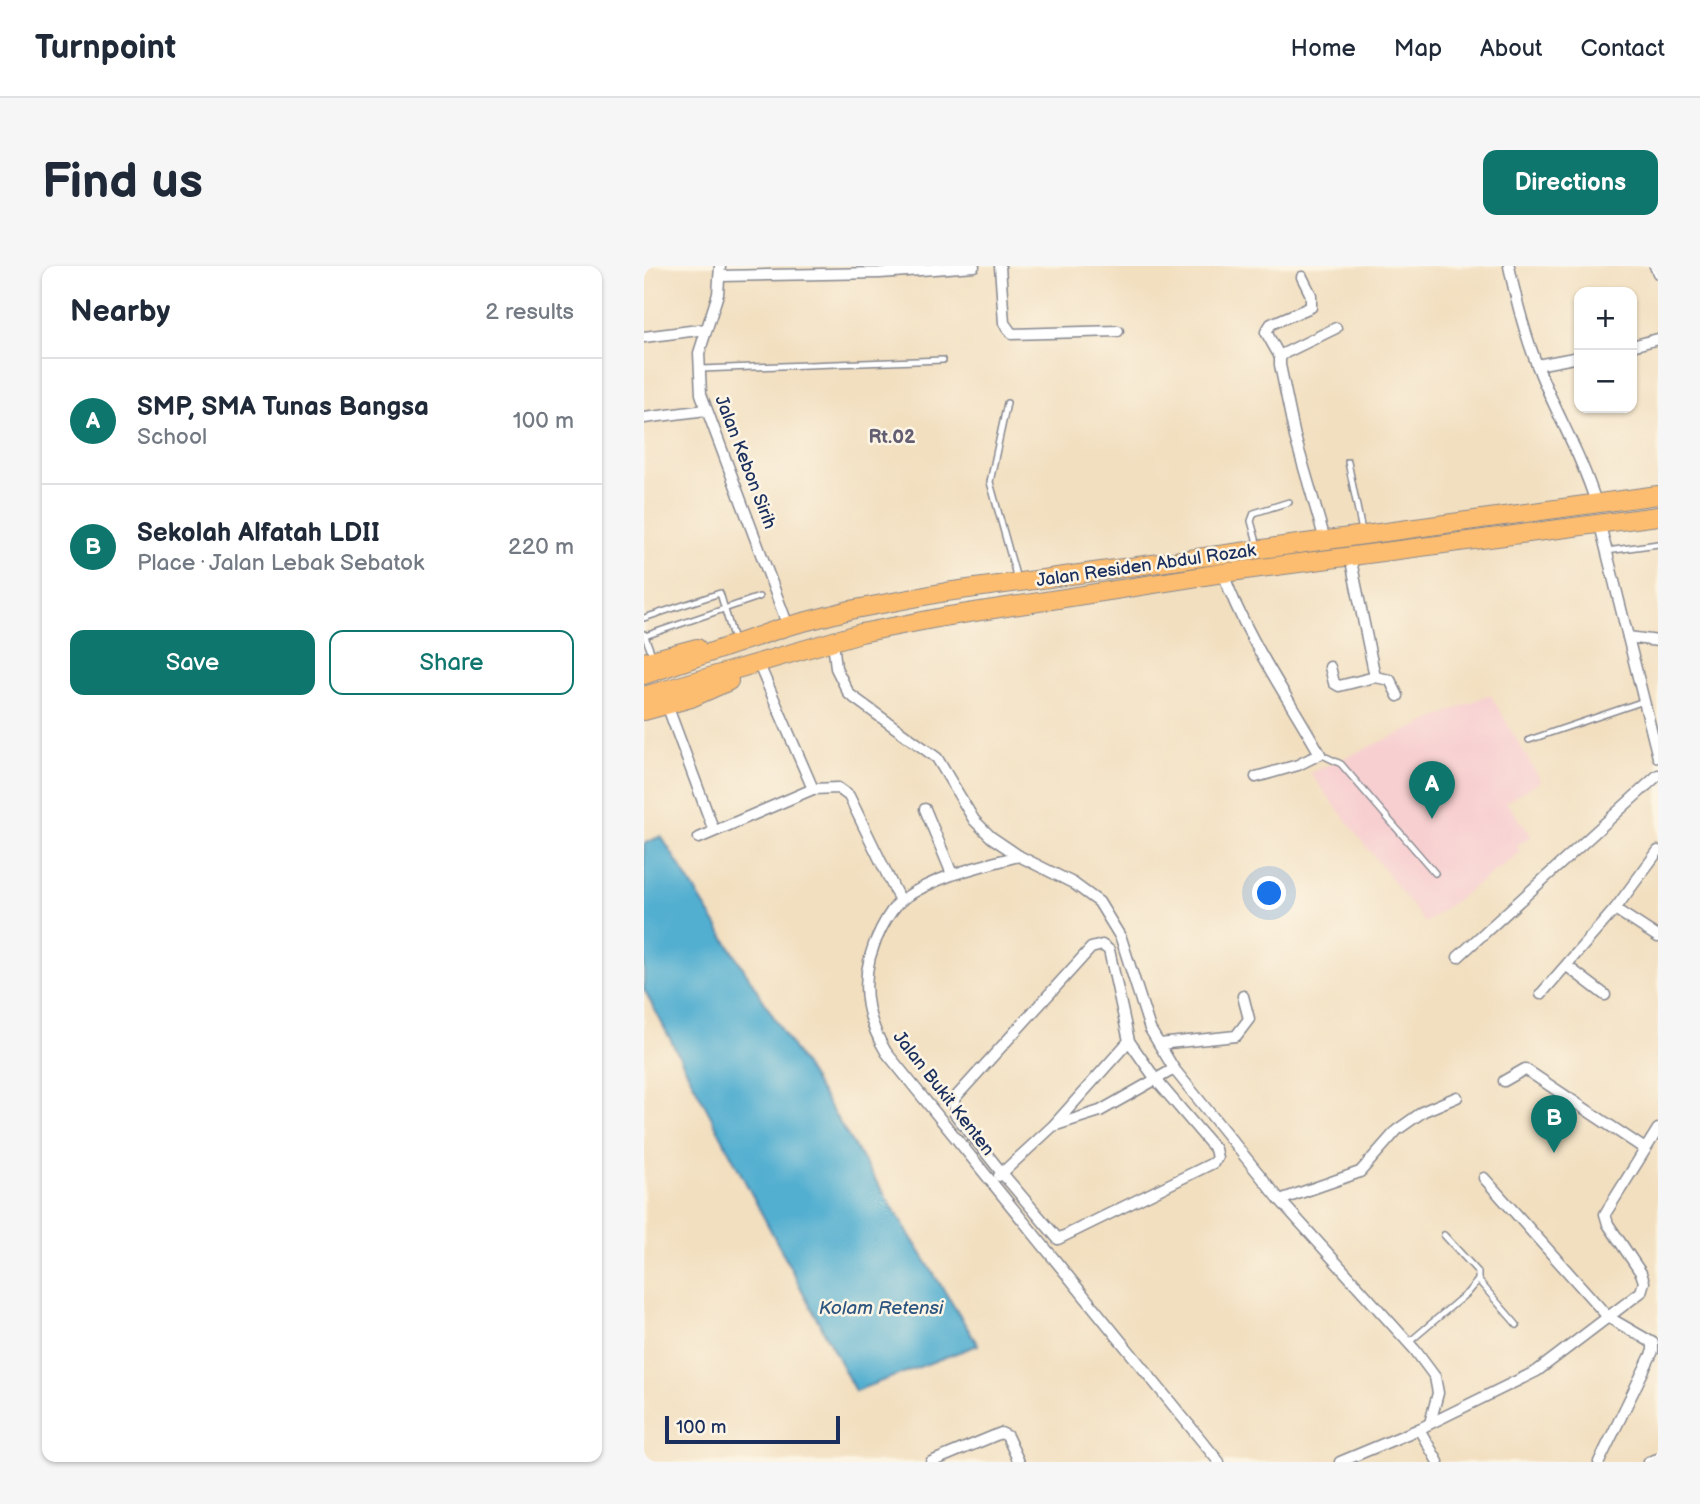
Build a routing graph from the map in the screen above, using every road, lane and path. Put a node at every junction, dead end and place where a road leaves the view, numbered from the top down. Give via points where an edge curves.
1 (974, 266) edge
2 (1000, 266) edge
3 (1509, 266) edge
4 (1656, 266) edge
5 (939, 267) edge
6 (853, 270) edge
7 (720, 271) edge
8 (1658, 273) edge
9 (1302, 277) dead end
10 (1336, 328) dead end
11 (706, 329) junction
12 (1118, 331) dead end
13 (644, 337) edge
14 (1658, 339) edge
15 (1637, 345) edge
16 (1280, 357) junction
17 (1574, 358) edge
18 (943, 360) dead end
19 (1537, 365) junction
20 (698, 369) junction
21 (1007, 403) dead end
22 (706, 410) junction
23 (644, 418) edge
24 (1348, 463) dead end
25 (1658, 495) edge
26 (1289, 502) dead end
27 (1596, 503) junction
28 (1658, 516) edge
29 (1600, 525) junction
30 (1363, 536) junction
31 (1325, 540) junction
32 (1658, 544) edge
33 (1259, 549) junction
34 (1607, 551) junction
35 (1350, 556) junction
36 (1223, 573) junction
37 (1018, 583) junction
38 (760, 597) dead end
39 (726, 609) junction
40 (644, 618) edge
41 (780, 629) junction
42 (644, 635) edge
43 (1628, 637) junction
44 (734, 639) junction
45 (833, 641) junction
46 (1658, 641) edge
47 (786, 655) junction
48 (649, 660) edge
49 (760, 667) junction
50 (1329, 667) dead end
51 (644, 675) edge
52 (1375, 677) junction
53 (644, 696) edge
54 (1398, 696) dead end
55 (1644, 701) junction
56 (667, 705) junction
57 (644, 711) edge
58 (1529, 740) dead end
59 (1320, 754) junction
60 (1658, 757) edge
61 (1658, 775) edge
62 (1256, 776) dead end
63 (813, 789) junction
64 (925, 809) dead end
65 (714, 831) junction
66 (699, 838) dead end
67 (1658, 851) edge
68 (1019, 856) junction
69 (1435, 873) dead end
70 (951, 874) junction
71 (900, 901) junction
72 (1615, 909) junction
73 (1658, 937) edge
74 (1458, 957) dead end
75 (1567, 966) junction
76 (1541, 994) dead end
77 (1605, 995) dead end
78 (1243, 996) dead end
79 (1129, 1041) junction
80 (1159, 1044) junction
81 (1174, 1069) junction
82 (1157, 1081) junction
83 (1504, 1081) dead end
84 (1457, 1097) dead end
85 (1053, 1126) junction
86 (1658, 1129) edge
87 (1645, 1149) junction
88 (1002, 1173) junction
89 (1484, 1178) dead end
90 (991, 1181) junction
91 (1280, 1200) junction
92 (1444, 1235) dead end
93 (1478, 1280) junction
94 (1608, 1317) junction
95 (1517, 1325) dead end
96 (1407, 1344) junction
97 (1430, 1423) junction
98 (1419, 1429) junction
99 (1658, 1459) edge
100 (931, 1462) edge
101 (1019, 1462) edge
102 (1219, 1462) edge
103 (1340, 1462) edge
104 (1438, 1462) edge
105 (1599, 1462) edge
106 (1649, 1462) edge

1 - 5 street
2 - 12 street via 1004,323 1012,334
3 - 19 street
4 - 8 street
5 - 6 street
6 - 7 street
7 - 11 street, Jalan Kebon Sirih
9 - 16 street via 1311,306 1271,324 1266,332
10 - 16 street
11 - 13 street
11 - 20 street, Jalan Kebon Sirih
14 - 15 street
16 - 31 street via 1295,437
17 - 19 street
18 - 20 lane
19 - 27 street via 1586,468
20 - 22 street, Jalan Kebon Sirih
21 - 37 lane via 990,482
22 - 23 street
22 - 41 street, Jalan Kebon Sirih
24 - 30 lane
25 - 27 highway, Jalan Residen Abdul Rozak
26 - 33 lane via 1254,513 1251,521
27 - 30 highway, Jalan Residen Abdul Rozak
28 - 29 highway, Jalan Residen Abdul Rozak
29 - 34 street
29 - 35 highway, Jalan Residen Abdul Rozak
30 - 31 highway, Jalan Residen Abdul Rozak
31 - 33 highway, Jalan Residen Abdul Rozak
32 - 34 lane
33 - 37 highway, Jalan Residen Abdul Rozak
34 - 43 street
35 - 36 highway, Jalan Residen Abdul Rozak
35 - 52 street
36 - 45 highway, Jalan Residen Abdul Rozak via 943,617
36 - 59 street via 1240,617
37 - 41 highway, Jalan Residen Abdul Rozak via 850,610
38 - 39 lane
39 - 40 lane via 720,593
39 - 42 lane
39 - 44 lane
41 - 44 highway
41 - 51 highway, Jalan Residen Abdul Rozak
42 - 48 lane
43 - 46 street
43 - 55 street
44 - 48 highway
45 - 47 highway, Jalan Residen Abdul Rozak
45 - 68 street via 836,668 849,694 937,758 974,820
47 - 49 highway
47 - 53 highway, Jalan Residen Abdul Rozak
49 - 56 highway
49 - 63 street
50 - 52 street via 1339,686
52 - 54 street via 1390,680
55 - 58 lane
55 - 60 street
56 - 57 highway
56 - 65 street
59 - 62 street
59 - 69 lane via 1341,764
61 - 74 street
63 - 65 street
63 - 71 street via 838,788 849,796
64 - 70 street
65 - 66 street
67 - 72 street
68 - 70 street, Jalan Bukit Kenten
68 - 80 street via 1073,883 1099,902 1121,938 1138,997
70 - 71 street, Jalan Bukit Kenten
71 - 90 street, Jalan Bukit Kenten via 868,960 865,994 874,1033
72 - 73 street
72 - 75 street
75 - 76 street
75 - 77 street
78 - 80 street via 1249,1019 1236,1036
79 - 82 street
79 - 85 street
79 - 88 street via 1109,950 1096,946 954,1099 955,1114
80 - 81 street
81 - 82 street
81 - 91 street
82 - 85 street via 1100,1111
82 - 88 street via 1214,1149 1217,1158 1213,1163 1058,1240
83 - 87 street via 1525,1069
84 - 91 street via 1424,1111 1397,1130 1360,1172
85 - 88 street
86 - 87 street
87 - 94 street via 1605,1214 1644,1286
88 - 90 street
89 - 94 street
90 - 102 street, Jalan Bukit Kenten
91 - 96 street
92 - 93 lane via 1478,1272
93 - 95 lane
93 - 96 lane
94 - 97 street via 1537,1371
94 - 105 street via 1650,1339 1654,1348
96 - 97 street via 1436,1377 1438,1393
97 - 98 street
98 - 103 street
98 - 104 street
99 - 106 street
100 - 101 street via 1001,1433 1007,1436

